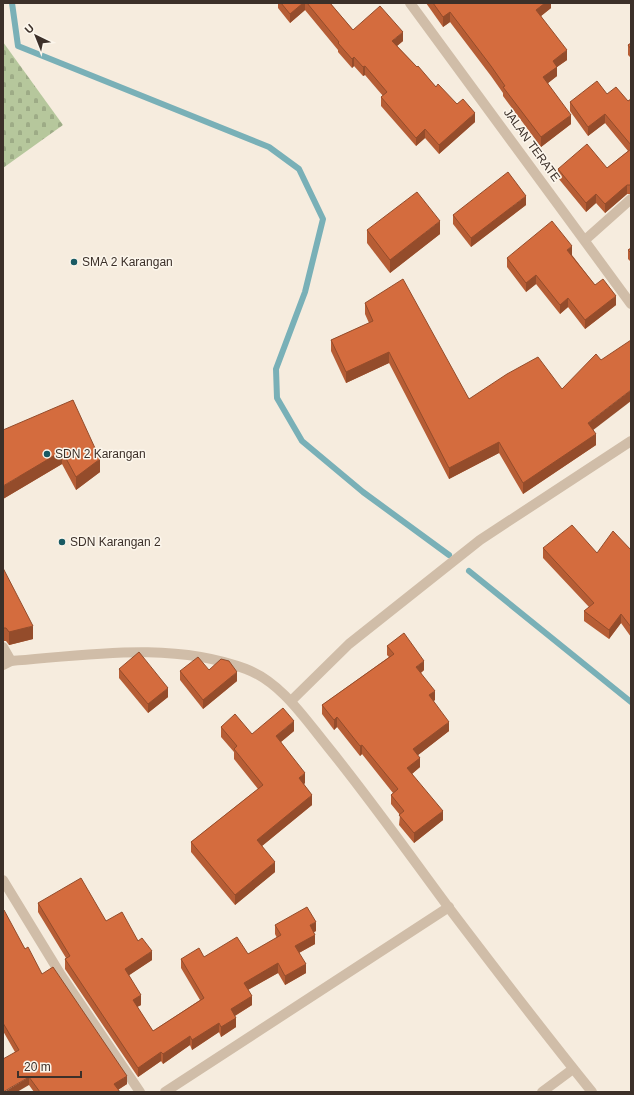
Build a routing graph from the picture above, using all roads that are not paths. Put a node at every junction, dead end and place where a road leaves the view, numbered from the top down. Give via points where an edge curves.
1 (410, 3) edge
2 (631, 200) edge
3 (585, 240) junction
4 (631, 304) edge
5 (631, 441) edge
6 (3, 647) edge
7 (7, 663) edge
8 (290, 701) junction
9 (3, 880) edge
10 (449, 908) junction
11 (573, 1069) junction
12 (140, 1092) edge
13 (165, 1092) edge
14 (542, 1092) edge
15 (592, 1092) edge

1 - 3 street, JALAN TERATE
2 - 3 street
3 - 4 street, JALAN TERATE
5 - 8 street via 480,540 349,644
6 - 7 street
7 - 8 street via 117,653 178,654 216,659 248,669
8 - 10 street via 374,804
9 - 12 street via 61,975
10 - 11 street
10 - 13 street
11 - 14 street
11 - 15 street

